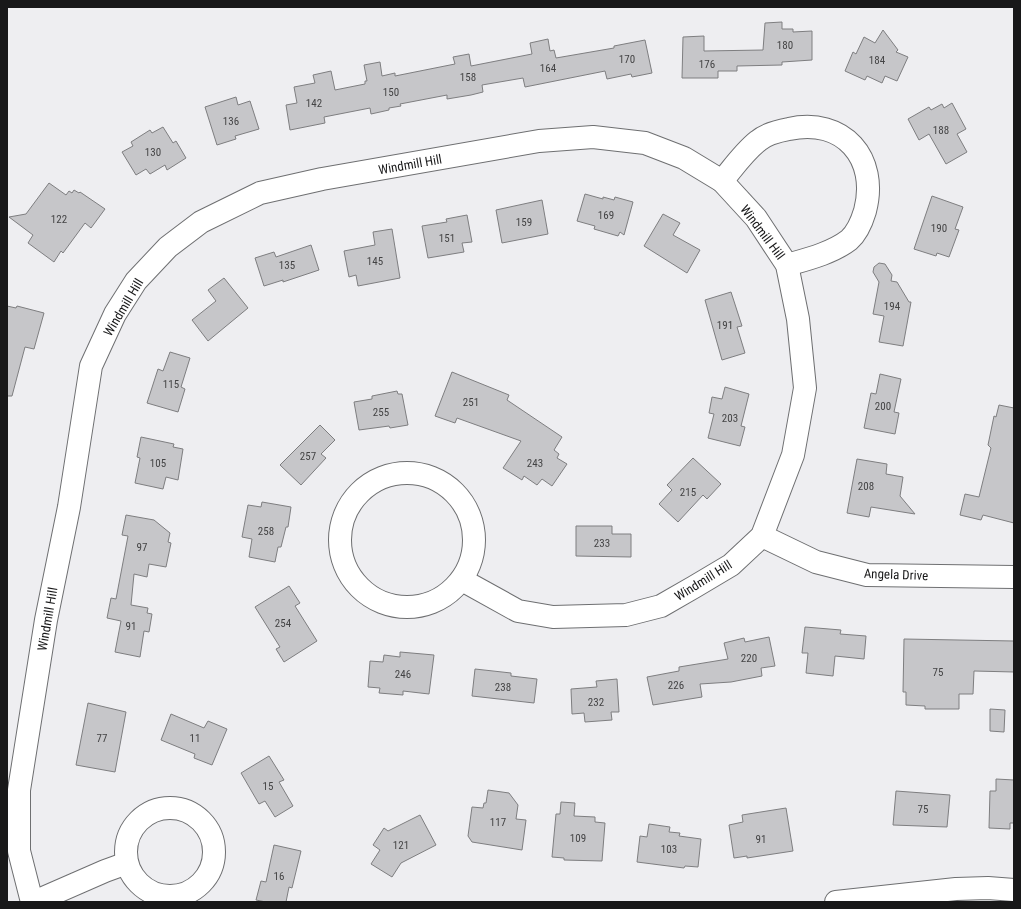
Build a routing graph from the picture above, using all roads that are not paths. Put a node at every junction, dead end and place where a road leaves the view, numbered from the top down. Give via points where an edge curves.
1 (722, 181) junction
2 (787, 265) junction
3 (762, 536) junction
4 (1014, 577) edge
5 (462, 580) junction
6 (127, 863) junction
7 (1014, 890) edge
8 (33, 902) edge
9 (836, 902) edge

1 - 2 street, Windmill Hill via 756,218
1 - 2 street, Windmill Hill via 758,140 775,131 800,126 826,128 845,138 858,151 868,176 868,199 861,224 850,239 832,250
1 - 8 street, Windmill Hill via 684,158 645,143 593,137 539,141 322,179 260,193 202,222 163,252 136,281 115,314 91,366 19,790 19,850
2 - 3 street, Windmill Hill via 798,319 805,388 793,455
3 - 4 street, Angela Drive via 816,562 867,575
3 - 5 street, Windmill Hill via 731,565 694,587 661,606 626,615 553,617 518,611
5 - 5 street via 440,600 410,608 380,603 356,586 341,559 340,528 351,500 374,480 403,472 433,477 458,495 472,521 474,552
6 - 6 street via 126,848 130,833 139,821 151,812 166,808 181,809 195,816 206,826 213,840 212,868 204,880 182,895 154,894 142,887
6 - 8 street
7 - 9 street via 956,889

